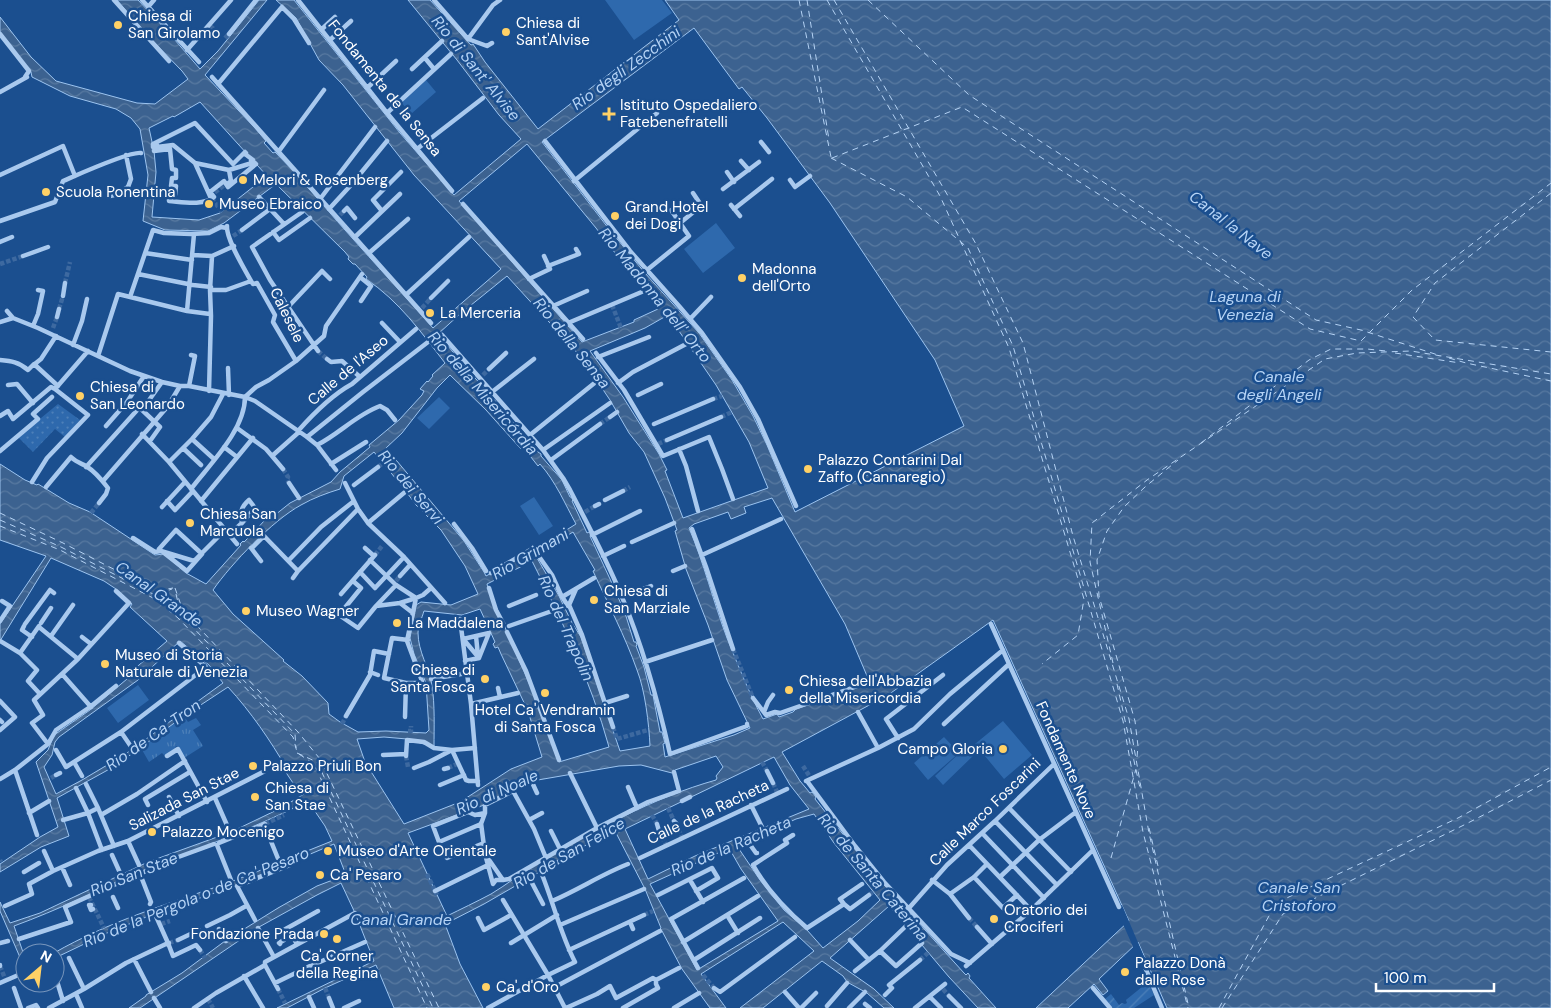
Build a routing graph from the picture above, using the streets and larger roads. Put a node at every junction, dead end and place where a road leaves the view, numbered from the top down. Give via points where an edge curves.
1 (114, 0) edge
2 (142, 0) edge
3 (154, 0) edge
4 (231, 0) edge
5 (256, 0) edge
6 (298, 0) edge
7 (434, 0) edge
8 (500, 0) edge
9 (148, 7) junction
10 (335, 17) dead end
11 (351, 21) dead end
12 (322, 29) junction
13 (0, 34) edge
14 (228, 34) tunnel mouth
15 (468, 38) junction
16 (330, 40) junction
17 (442, 41) dead end
18 (309, 43) dead end
19 (492, 43) dead end
20 (187, 50) junction
21 (451, 54) dead end
22 (425, 58) junction
23 (169, 61) dead end
24 (396, 61) dead end
25 (198, 62) dead end
26 (412, 69) dead end
27 (434, 69) junction
28 (212, 77) dead end
29 (218, 84) junction
30 (367, 88) junction
31 (324, 90) dead end
32 (0, 92) edge
33 (483, 98) dead end
34 (387, 113) junction
35 (656, 113) dead end
36 (375, 128) dead end
37 (388, 141) dead end
38 (545, 141) dead end
39 (762, 142) dead end
40 (157, 147) junction
41 (417, 149) junction
42 (279, 151) junction
43 (768, 152) dead end
44 (141, 153) dead end
45 (126, 155) junction
46 (741, 161) dead end
47 (759, 162) dead end
48 (195, 163) junction
49 (252, 163) dead end
50 (229, 170) junction
51 (749, 170) junction
52 (401, 172) dead end
53 (726, 172) dead end
54 (0, 175) edge
55 (75, 176) junction
56 (810, 176) dead end
57 (772, 179) dead end
58 (790, 180) dead end
59 (574, 181) junction
60 (734, 182) junction
61 (226, 184) junction
62 (723, 189) dead end
63 (452, 191) dead end
64 (692, 193) dead end
65 (400, 194) dead end
66 (110, 196) dead end
67 (210, 196) dead end
68 (259, 197) dead end
69 (320, 199) junction
70 (464, 204) dead end
71 (270, 209) junction
72 (329, 209) junction
73 (671, 210) dead end
74 (344, 211) dead end
75 (382, 211) junction
76 (302, 212) dead end
77 (740, 216) dead end
78 (310, 218) dead end
79 (355, 218) dead end
80 (408, 219) dead end
81 (678, 221) junction
82 (0, 222) edge
83 (284, 224) junction
84 (664, 228) dead end
85 (242, 230) tunnel mouth
86 (273, 232) junction
87 (194, 234) junction
88 (12, 237) dead end
89 (469, 237) dead end
90 (355, 238) junction
91 (0, 242) edge
92 (234, 246) junction
93 (48, 247) dead end
94 (576, 249) dead end
95 (145, 253) junction
96 (370, 253) junction
97 (23, 256) tunnel mouth
98 (212, 256) junction
99 (544, 256) dead end
100 (192, 258) junction
101 (548, 266) junction
102 (647, 270) junction
103 (138, 274) junction
104 (330, 278) dead end
105 (530, 279) junction
106 (270, 280) junction
107 (448, 280) dead end
108 (65, 283) tunnel mouth
109 (254, 283) junction
110 (189, 284) junction
111 (210, 289) junction
112 (38, 290) dead end
113 (587, 291) dead end
114 (644, 291) dead end
115 (407, 294) junction
116 (63, 296) tunnel mouth
117 (130, 297) junction
118 (711, 297) dead end
119 (431, 298) tunnel mouth
120 (87, 299) dead end
121 (361, 301) dead end
122 (553, 306) junction
123 (288, 307) junction
124 (59, 309) tunnel mouth
125 (7, 311) dead end
126 (187, 311) junction
127 (210, 314) junction
128 (57, 316) tunnel mouth
129 (13, 318) junction
130 (690, 318) junction
131 (429, 321) dead end
132 (0, 322) edge
133 (382, 323) dead end
134 (568, 323) junction
135 (33, 326) junction
136 (53, 328) tunnel mouth
137 (416, 329) dead end
138 (53, 335) junction
139 (442, 335) dead end
140 (649, 337) dead end
141 (583, 339) dead end
142 (400, 342) junction
143 (428, 342) dead end
144 (688, 342) dead end
145 (74, 345) junction
146 (314, 346) junction
147 (88, 351) junction
148 (318, 351) tunnel mouth
149 (506, 354) dead end
150 (191, 355) dead end
151 (98, 356) junction
152 (327, 359) tunnel mouth
153 (534, 359) dead end
154 (0, 360) edge
155 (296, 361) junction
156 (36, 363) dead end
157 (228, 368) dead end
158 (489, 369) tunnel mouth
159 (144, 376) junction
160 (360, 377) junction
161 (597, 381) dead end
162 (162, 382) junction
163 (618, 382) junction
164 (661, 384) dead end
165 (8, 385) dead end
166 (180, 386) junction
167 (189, 386) junction
168 (57, 390) junction
169 (209, 391) junction
170 (492, 392) junction
171 (223, 394) junction
172 (229, 395) junction
173 (638, 395) dead end
174 (52, 397) dead end
175 (244, 397) junction
176 (713, 399) tunnel mouth
177 (127, 402) junction
178 (610, 402) dead end
179 (33, 403) junction
180 (141, 409) junction
181 (617, 412) dead end
182 (0, 416) edge
183 (610, 417) tunnel mouth
184 (721, 417) tunnel mouth
185 (395, 420) dead end
186 (154, 421) junction
187 (600, 424) tunnel mouth
188 (654, 424) dead end
189 (106, 426) dead end
190 (238, 428) junction
191 (297, 430) junction
192 (142, 434) junction
193 (530, 435) junction
194 (307, 437) junction
195 (253, 438) junction
196 (192, 439) junction
197 (667, 440) tunnel mouth
198 (150, 441) junction
199 (366, 442) dead end
200 (224, 446) junction
201 (317, 446) junction
202 (183, 448) junction
203 (679, 449) junction
204 (543, 450) junction
205 (0, 451) edge
206 (272, 456) junction
207 (237, 457) junction
208 (214, 459) junction
209 (550, 460) junction
210 (169, 462) junction
211 (331, 464) junction
212 (86, 466) junction
213 (204, 467) junction
214 (378, 467) tunnel mouth
215 (283, 469) tunnel mouth
216 (336, 470) dead end
217 (103, 481) junction
218 (32, 482) dead end
219 (185, 482) junction
220 (289, 482) tunnel mouth
221 (345, 483) dead end
222 (46, 487) dead end
223 (351, 488) junction
224 (192, 490) junction
225 (623, 491) tunnel mouth
226 (405, 492) dead end
227 (299, 498) dead end
228 (733, 499) dead end
229 (605, 500) dead end
230 (201, 501) junction
231 (354, 501) junction
232 (167, 502) junction
233 (99, 503) tunnel mouth
234 (796, 506) dead end
235 (162, 507) dead end
236 (358, 509) junction
237 (640, 511) dead end
238 (698, 511) dead end
239 (781, 519) dead end
240 (242, 523) junction
241 (368, 523) junction
242 (674, 523) dead end
243 (454, 524) dead end
244 (692, 529) dead end
245 (225, 530) junction
246 (229, 535) junction
247 (592, 535) junction
248 (133, 538) dead end
249 (387, 541) junction
250 (632, 542) dead end
251 (237, 544) dead end
252 (382, 546) tunnel mouth
253 (624, 546) dead end
254 (365, 548) dead end
255 (532, 548) dead end
256 (161, 551) junction
257 (202, 554) junction
258 (702, 555) junction
259 (603, 556) junction
260 (373, 557) junction
261 (404, 557) junction
262 (540, 558) dead end
263 (261, 560) dead end
264 (289, 560) junction
265 (194, 562) junction
266 (410, 565) junction
267 (685, 566) dead end
268 (186, 570) junction
269 (298, 571) junction
270 (673, 571) dead end
271 (360, 572) junction
272 (386, 576) junction
273 (400, 576) tunnel mouth
274 (293, 578) dead end
275 (594, 578) dead end
276 (353, 580) junction
277 (396, 583) junction
278 (651, 586) dead end
279 (431, 588) junction
280 (489, 588) dead end
281 (576, 589) junction
282 (116, 591) dead end
283 (54, 593) dead end
284 (341, 594) dead end
285 (536, 595) dead end
286 (561, 596) junction
287 (622, 597) junction
288 (416, 598) junction
289 (2, 600) dead end
290 (445, 602) dead end
291 (400, 604) junction
292 (73, 605) dead end
293 (376, 606) junction
294 (510, 606) dead end
295 (568, 606) junction
296 (51, 608) dead end
297 (552, 611) dead end
298 (412, 613) junction
299 (460, 619) dead end
300 (0, 621) edge
301 (503, 623) dead end
302 (991, 624) dead end
303 (40, 626) junction
304 (509, 626) dead end
305 (507, 632) dead end
306 (32, 636) junction
307 (51, 636) junction
308 (476, 636) junction
309 (82, 637) dead end
310 (464, 639) junction
311 (712, 640) dead end
312 (0, 641) edge
313 (408, 641) junction
314 (179, 643) dead end
315 (91, 644) junction
316 (733, 649) tunnel mouth
317 (1003, 650) junction
318 (20, 653) junction
319 (389, 654) junction
320 (78, 658) junction
321 (479, 659) junction
322 (465, 661) junction
323 (645, 662) junction
324 (1009, 664) junction
325 (370, 672) junction
326 (467, 673) junction
327 (62, 674) junction
328 (378, 675) dead end
329 (943, 675) dead end
330 (431, 679) dead end
331 (869, 682) dead end
332 (406, 684) junction
333 (116, 686) dead end
334 (455, 686) tunnel mouth
335 (498, 688) dead end
336 (433, 689) dead end
337 (518, 693) dead end
338 (40, 694) junction
339 (773, 695) dead end
340 (627, 696) dead end
341 (500, 697) junction
342 (753, 698) tunnel mouth
343 (0, 700) edge
344 (605, 703) junction
345 (471, 704) junction
346 (91, 707) junction
347 (764, 712) junction
348 (858, 712) dead end
349 (346, 716) tunnel mouth
350 (406, 717) dead end
351 (3, 723) edge
352 (747, 724) dead end
353 (944, 724) dead end
354 (613, 727) tunnel mouth
355 (0, 730) edge
356 (121, 732) junction
357 (898, 738) junction
358 (48, 744) junction
359 (132, 748) dead end
360 (475, 748) junction
361 (878, 748) junction
362 (56, 750) dead end
363 (452, 750) junction
364 (383, 754) dead end
365 (167, 756) dead end
366 (559, 760) dead end
367 (74, 762) junction
368 (185, 762) junction
369 (1054, 764) junction
370 (414, 768) dead end
371 (15, 770) junction
372 (767, 771) tunnel mouth
373 (190, 772) junction
374 (265, 772) dead end
375 (674, 772) dead end
376 (570, 773) dead end
377 (82, 776) dead end
378 (465, 777) junction
379 (0, 779) edge
380 (531, 780) dead end
381 (773, 783) tunnel mouth
382 (86, 784) dead end
383 (440, 785) dead end
384 (628, 787) dead end
385 (76, 788) dead end
386 (786, 788) dead end
387 (537, 793) dead end
388 (169, 797) dead end
389 (690, 797) dead end
390 (215, 798) junction
391 (49, 801) dead end
392 (682, 801) dead end
393 (207, 802) junction
394 (751, 805) junction
395 (148, 806) dead end
396 (98, 808) junction
397 (637, 808) junction
398 (1009, 808) junction
399 (73, 810) dead end
400 (468, 812) junction
401 (542, 812) dead end
402 (1076, 812) junction
403 (29, 813) junction
404 (88, 813) junction
405 (482, 814) junction
406 (101, 815) junction
407 (76, 816) junction
408 (179, 816) junction
409 (63, 820) dead end
410 (529, 820) junction
411 (996, 821) junction
412 (481, 824) junction
413 (657, 824) tunnel mouth
414 (597, 828) junction
415 (763, 829) dead end
416 (551, 831) dead end
417 (659, 831) tunnel mouth
418 (230, 832) dead end
419 (982, 833) junction
420 (793, 835) dead end
421 (37, 836) dead end
422 (1039, 840) junction
423 (128, 841) junction
424 (217, 844) junction
425 (481, 844) junction
426 (969, 845) junction
427 (751, 846) dead end
428 (111, 848) junction
429 (560, 849) junction
430 (102, 850) junction
431 (1093, 850) junction
432 (44, 851) dead end
433 (1026, 852) junction
434 (757, 853) dead end
435 (112, 855) dead end
436 (447, 858) dead end
437 (546, 858) junction
438 (565, 858) dead end
439 (640, 858) dead end
440 (279, 861) dead end
441 (39, 863) dead end
442 (490, 864) junction
443 (628, 864) dead end
444 (987, 864) junction
445 (139, 865) dead end
446 (1012, 865) junction
447 (290, 866) dead end
448 (62, 867) junction
449 (53, 871) junction
450 (24, 872) dead end
451 (144, 872) dead end
452 (1071, 872) junction
453 (121, 875) dead end
454 (136, 875) dead end
455 (974, 877) junction
456 (1000, 877) junction
457 (744, 878) dead end
458 (142, 879) dead end
459 (231, 880) dead end
460 (503, 880) junction
461 (690, 880) junction
462 (932, 880) junction
463 (532, 883) dead end
464 (862, 884) dead end
465 (70, 885) dead end
466 (1056, 886) junction
467 (644, 889) dead end
468 (435, 891) dead end
469 (696, 891) junction
470 (950, 894) junction
471 (658, 895) dead end
472 (869, 895) tunnel mouth
473 (758, 896) dead end
474 (113, 897) dead end
475 (1019, 897) junction
476 (1044, 898) junction
477 (502, 900) dead end
478 (703, 902) junction
479 (150, 904) dead end
480 (543, 904) dead end
481 (553, 904) junction
482 (844, 904) junction
483 (5, 906) dead end
484 (246, 906) junction
485 (1119, 907) dead end
486 (118, 908) dead end
487 (909, 908) junction
488 (1031, 910) junction
489 (318, 911) dead end
490 (355, 913) dead end
491 (155, 914) dead end
492 (511, 915) junction
493 (644, 915) tunnel mouth
494 (727, 915) junction
495 (557, 917) junction
496 (224, 918) junction
497 (478, 918) dead end
498 (760, 918) dead end
499 (969, 918) tunnel mouth
500 (255, 920) dead end
501 (630, 922) junction
502 (560, 925) junction
503 (207, 926) dead end
504 (906, 926) dead end
505 (977, 927) tunnel mouth
506 (258, 928) dead end
507 (288, 928) junction
508 (199, 930) dead end
509 (633, 930) dead end
510 (282, 931) dead end
511 (660, 931) dead end
512 (738, 933) junction
513 (524, 936) junction
514 (796, 937) dead end
515 (19, 939) dead end
516 (178, 940) tunnel mouth
517 (284, 940) dead end
518 (850, 940) dead end
519 (8, 941) dead end
520 (226, 941) dead end
521 (365, 942) dead end
522 (683, 942) junction
523 (0, 943) edge
524 (168, 943) junction
525 (511, 943) dead end
526 (922, 943) dead end
527 (280, 944) dead end
528 (297, 944) junction
529 (992, 944) junction
530 (200, 950) dead end
531 (569, 950) junction
532 (880, 951) junction
533 (274, 957) junction
534 (69, 958) dead end
535 (134, 959) junction
536 (694, 960) junction
537 (869, 960) junction
538 (920, 960) tunnel mouth
539 (1142, 960) dead end
540 (265, 965) junction
541 (896, 966) junction
542 (678, 968) dead end
543 (698, 968) dead end
544 (855, 971) dead end
545 (902, 973) junction
546 (548, 975) junction
547 (15, 976) edge
548 (244, 976) junction
549 (656, 980) junction
550 (0, 983) edge
551 (275, 983) junction
552 (847, 983) dead end
553 (554, 987) junction
554 (943, 987) dead end
555 (14, 988) dead end
556 (714, 988) dead end
557 (1093, 988) dead end
558 (84, 989) junction
559 (278, 989) tunnel mouth
560 (151, 992) dead end
561 (784, 992) dead end
562 (865, 992) dead end
563 (60, 993) edge
564 (699, 993) dead end
565 (816, 993) dead end
566 (76, 994) junction
567 (885, 995) dead end
568 (949, 996) tunnel mouth
569 (309, 997) dead end
570 (930, 997) junction
571 (154, 998) dead end
572 (329, 998) tunnel mouth
573 (62, 1001) junction
574 (359, 1001) dead end
575 (865, 1004) dead end
576 (680, 1006) edge
577 (827, 1006) dead end
578 (1159, 1007) edge
579 (21, 1008) edge
580 (28, 1008) edge
581 (38, 1008) edge
582 (49, 1008) edge
583 (64, 1008) edge
584 (82, 1008) edge
585 (160, 1008) edge
586 (194, 1008) edge
587 (263, 1008) edge
588 (314, 1008) edge
589 (334, 1008) edge
590 (344, 1008) edge
591 (488, 1008) edge
592 (565, 1008) edge
593 (623, 1008) edge
594 (674, 1008) edge
595 (800, 1008) edge
596 (849, 1008) edge
597 (870, 1008) edge
598 (916, 1008) edge
599 (941, 1008) edge
600 (961, 1008) edge
601 (1110, 1008) edge

1 - 23 street
2 - 9 street
3 - 9 street
4 - 20 street
5 - 14 street
6 - 12 street, Fondamenta de la Sensa
7 - 15 street
8 - 15 street
9 - 20 street
10 - 12 street
11 - 16 street
12 - 16 street, Fondamenta de la Sensa
13 - 32 street via 29,71 27,77
15 - 19 street via 488,46
16 - 30 street, Fondamenta de la Sensa
17 - 22 street
18 - 29 street via 282,7
20 - 25 street
21 - 27 street
22 - 26 street
22 - 27 street
24 - 30 street
27 - 34 street
28 - 29 street
29 - 42 street
30 - 34 street, Fondamenta de la Sensa
31 - 42 street
33 - 41 street
34 - 41 street, Fondamenta de la Sensa
35 - 59 street
36 - 69 street
37 - 72 street
38 - 59 street
39 - 43 street
40 - 48 street via 173,145
40 - 61 street via 154,151 170,149 172,169 176,170 171,186 176,186 175,195 169,197 169,201 193,203 211,199 214,197 210,192 224,181
40 - 61 street via 153,144 195,123 233,164 245,152 256,164 228,187
41 - 63 street, Fondamenta de la Sensa
42 - 69 street
44 - 45 street
45 - 55 street
45 - 66 street via 130,179 127,188 123,193
46 - 51 street
47 - 51 street
48 - 50 street
48 - 67 street
49 - 50 street
50 - 61 street via 231,181
51 - 60 street
52 - 75 street via 373,200
53 - 60 street
54 - 55 street via 63,146
55 - 82 street via 63,181 55,202
56 - 58 street via 795,188
57 - 77 street via 733,207
59 - 102 street
60 - 62 street
64 - 81 street via 700,204
65 - 75 street
68 - 71 street
69 - 72 street
70 - 105 street
71 - 83 street
71 - 85 street
72 - 90 street
73 - 81 street
74 - 79 street via 346,208
75 - 90 street
76 - 83 street
78 - 86 street via 278,240
80 - 96 street
81 - 84 street
81 - 102 street via 689,236
83 - 86 street
86 - 106 street via 252,247
87 - 92 street, Calesele via 227,227
87 - 95 street via 153,230
87 - 100 street
88 - 91 street
89 - 115 street
90 - 96 street
92 - 98 street
92 - 109 street, Calesele
93 - 97 street
94 - 101 street via 579,254
95 - 100 street
95 - 103 street
96 - 115 street
98 - 100 street
98 - 111 street
99 - 101 street
100 - 110 street
101 - 105 street via 550,269
102 - 130 street
103 - 110 street
103 - 117 street
104 - 123 street via 322,271
105 - 122 street
106 - 109 street
106 - 123 street
107 - 119 street
108 - 116 street
109 - 111 street via 226,290
109 - 155 street, Calesele via 275,315 273,322
110 - 111 street
110 - 126 street
111 - 127 street
112 - 135 street via 43,292
113 - 122 street
114 - 134 street
115 - 131 street
117 - 126 street
117 - 151 street via 118,294
118 - 130 street
120 - 145 street
121 - 146 street via 371,286 361,276 326,326 324,336
122 - 134 street
123 - 146 street
124 - 128 street
125 - 129 street
126 - 127 street
127 - 169 street
129 - 132 street
129 - 135 street
130 - 234 street via 740,387 758,419
133 - 142 street
134 - 141 street
135 - 138 street
136 - 138 street
137 - 142 street, Calle de l'Aseo
138 - 145 street
138 - 156 street
139 - 170 street
140 - 163 street via 597,355
142 - 160 street, Calle de l'Aseo
143 - 194 street
144 - 163 street
145 - 147 street
146 - 148 street
146 - 155 street
147 - 151 street
147 - 168 street
149 - 158 street
150 - 167 street via 195,356
151 - 159 street
152 - 160 street via 342,362
153 - 170 street
154 - 168 street via 21,364 28,370 34,364
155 - 175 street
157 - 172 street
159 - 162 street
159 - 177 street
160 - 191 street, Calle de l'Aseo
161 - 193 street
162 - 166 street
162 - 180 street
163 - 203 street via 663,456
164 - 173 street
165 - 179 street via 17,384
166 - 167 street
166 - 186 street
167 - 169 street
168 - 179 street via 51,387
168 - 218 street via 88,415 47,458
169 - 171 street
170 - 193 street
171 - 172 street
171 - 196 street via 211,417
172 - 175 street
174 - 205 street via 33,414 38,419
175 - 190 street via 245,406
175 - 191 street
176 - 188 street
177 - 180 street
177 - 189 street
178 - 204 street
179 - 182 street via 13,419 8,411
180 - 186 street
180 - 212 street
181 - 183 street
184 - 197 street
185 - 201 street via 380,406
186 - 192 street
186 - 198 street via 160,427
187 - 209 street
190 - 195 street
190 - 200 street
191 - 194 street
191 - 206 street, Calle de l'Aseo
192 - 198 street
192 - 217 street
193 - 204 street
194 - 201 street
195 - 206 street
195 - 207 street
196 - 202 street
196 - 208 street
198 - 210 street
199 - 211 street
200 - 207 street
200 - 208 street
201 - 211 street
202 - 210 street
202 - 213 street
203 - 228 street via 709,438
203 - 238 street
204 - 209 street
206 - 215 street
207 - 230 street
208 - 213 street
209 - 247 street via 584,513
210 - 219 street
211 - 216 street
212 - 217 street
212 - 222 street via 79,465 71,457
213 - 224 street
214 - 223 street
217 - 233 street via 108,488
219 - 224 street
219 - 232 street
220 - 227 street
221 - 223 street
223 - 231 street
224 - 230 street
224 - 232 street via 176,510
225 - 229 street
226 - 241 street
230 - 245 street
231 - 236 street
231 - 264 street via 320,527
232 - 235 street
236 - 241 street
236 - 269 street
237 - 247 street
239 - 258 street
240 - 240 street via 240,512 249,500 255,508
240 - 246 street
241 - 249 street
242 - 250 street
243 - 255 street via 488,572
244 - 258 street
245 - 246 street
245 - 257 street
246 - 251 street
247 - 259 street
248 - 256 street via 155,552
249 - 252 street
249 - 261 street
253 - 259 street
254 - 260 street
256 - 257 street via 176,530
256 - 265 street
256 - 268 street
257 - 265 street
257 - 268 street
258 - 316 street
259 - 287 street
260 - 271 street
260 - 272 street
261 - 266 street
261 - 272 street
262 - 286 street
263 - 264 street via 252,548 264,536
264 - 269 street
265 - 268 street
266 - 273 street
266 - 279 street
267 - 270 street
269 - 274 street
271 - 272 street via 375,588
271 - 276 street
272 - 277 street
275 - 281 street
276 - 284 street
276 - 293 street via 361,588 339,615 358,628
277 - 288 street
277 - 293 street
278 - 287 street
279 - 288 street
279 - 290 street
280 - 301 street
281 - 286 street
281 - 295 street
282 - 315 street via 129,603
283 - 306 street via 50,590 22,630
285 - 294 street
286 - 295 street
287 - 323 street
288 - 291 street
288 - 298 street
289 - 300 street via 10,606
291 - 293 street
291 - 298 street
292 - 307 street
295 - 344 street via 582,635
296 - 303 street
297 - 304 street
298 - 313 street
299 - 310 street
302 - 317 street, Fondamente Nove
303 - 306 street
303 - 307 street
305 - 366 street via 526,670
306 - 318 street
307 - 320 street
308 - 310 street
308 - 321 street
308 - 321 street via 489,633
309 - 315 street
310 - 321 street
310 - 322 street
311 - 323 street
312 - 318 street
313 - 319 street via 392,638
313 - 332 street via 422,681
314 - 356 street via 203,669
315 - 320 street
317 - 324 street, Fondamente Nove
317 - 357 street via 914,729
318 - 338 street via 37,670 28,681
319 - 325 street via 374,651
319 - 332 street via 384,678
320 - 327 street
321 - 322 street
322 - 326 street
323 - 352 street via 670,754
324 - 353 street
324 - 369 street, Fondamente Nove
325 - 328 street
325 - 349 street
326 - 330 street
326 - 345 street
327 - 338 street
327 - 346 street
329 - 357 street via 886,719
331 - 347 street via 778,713 766,715
332 - 350 street
333 - 346 street
334 - 336 street
335 - 341 street
337 - 341 street
338 - 358 street via 34,700 43,715 32,723
339 - 347 street
340 - 344 street
341 - 345 street
342 - 347 street
343 - 351 street via 15,717
344 - 354 street
345 - 360 street
346 - 358 street via 56,730
348 - 361 street
351 - 355 street
356 - 359 street
356 - 367 street
357 - 361 street
358 - 371 street
360 - 363 street
360 - 378 street via 478,783
361 - 487 street via 806,781 878,874
362 - 367 street via 65,768
363 - 364 street via 407,740 406,755
363 - 370 street
363 - 378 street
365 - 368 street via 178,749
367 - 377 street
368 - 373 street
368 - 406 street
369 - 398 street, Calle Marco Foscarini
369 - 402 street, Fondamente Nove
371 - 379 street
371 - 403 street
372 - 381 street
373 - 393 street
373 - 395 street via 145,799
374 - 390 street, Salizada San Stae
375 - 397 street via 679,791
376 - 414 street
378 - 383 street
380 - 387 street
382 - 396 street
384 - 397 street
385 - 404 street
386 - 394 street, Calle de la Racheta
388 - 408 street
389 - 392 street
390 - 393 street, Salizada San Stae
390 - 418 street
391 - 403 street
393 - 408 street, Salizada San Stae
394 - 415 street
394 - 439 street, Calle de la Racheta
396 - 404 street
396 - 406 street
397 - 414 street
398 - 411 street, Calle Marco Foscarini
398 - 422 street
399 - 407 street
400 - 405 street
400 - 412 street
400 - 412 street via 432,826 439,842
401 - 410 street
402 - 422 street
402 - 431 street, Fondamente Nove
403 - 421 street
404 - 407 street
404 - 430 street
405 - 410 street via 486,805 513,790
405 - 412 street
406 - 428 street
407 - 409 street
408 - 423 street, Salizada San Stae
410 - 437 street
411 - 419 street, Calle Marco Foscarini
411 - 433 street
412 - 425 street
413 - 417 street
414 - 429 street
416 - 429 street
419 - 426 street, Calle Marco Foscarini
419 - 446 street
420 - 482 street via 785,840 787,843 753,865 762,880 786,910 807,928
422 - 433 street
422 - 452 street
423 - 428 street, Salizada San Stae
423 - 445 street
424 - 440 street via 264,824
424 - 451 street
424 - 459 street
425 - 436 street
425 - 442 street
426 - 444 street
426 - 462 street, Calle Marco Foscarini
427 - 434 street
428 - 430 street, Salizada San Stae
429 - 437 street
430 - 448 street, Salizada San Stae
431 - 452 street
431 - 485 street, Fondamente Nove
432 - 449 street
433 - 446 street
433 - 466 street
435 - 453 street
437 - 460 street
438 - 481 street via 541,872
441 - 450 street
442 - 460 street
442 - 460 street via 493,884 496,880
442 - 468 street
443 - 481 street
444 - 455 street
444 - 456 street
446 - 456 street
446 - 476 street
447 - 484 street via 237,886
448 - 449 street, Salizada San Stae
448 - 465 street
449 - 483 street, Salizada San Stae via 28,884 32,894
452 - 466 street
454 - 515 street via 65,906 71,922
455 - 470 street
455 - 475 street via 1003,908
456 - 475 street
457 - 478 street
458 - 479 street
461 - 469 street
461 - 469 street via 712,868 718,878
461 - 471 street
462 - 470 street
462 - 487 street, Calle Marco Foscarini
463 - 480 street
464 - 482 street via 840,899
466 - 476 street
467 - 502 street
469 - 478 street
470 - 499 street
472 - 482 street via 850,909
473 - 494 street
474 - 486 street
475 - 488 street
476 - 488 street
477 - 492 street
478 - 522 street via 671,919
481 - 495 street
484 - 496 street
484 - 500 street
487 - 529 street via 951,954 968,964
488 - 529 street
489 - 507 street
490 - 528 street
491 - 524 street
492 - 497 street via 484,930
492 - 513 street
493 - 501 street
494 - 512 street
494 - 522 street
495 - 502 street
495 - 513 street
496 - 503 street
496 - 520 street via 220,928
498 - 512 street
501 - 509 street
501 - 531 street
502 - 531 street
504 - 532 street
505 - 529 street
506 - 533 street
507 - 510 street
507 - 528 street
508 - 516 street
511 - 553 street
512 - 536 street
513 - 525 street
513 - 546 street
514 - 556 street via 720,992
517 - 527 street
518 - 537 street
519 - 523 street
521 - 551 street
522 - 536 street
524 - 530 street via 174,957 196,945
524 - 535 street
526 - 541 street
528 - 533 street
531 - 546 street via 575,962
532 - 537 street
532 - 541 street
533 - 540 street
534 - 558 street
535 - 558 street
535 - 560 street
536 - 543 street
537 - 544 street
538 - 545 street
539 - 578 street
540 - 548 street
540 - 551 street
541 - 545 street
542 - 549 street
545 - 567 street via 889,985 892,988
546 - 553 street
546 - 591 street
547 - 550 street
548 - 586 street
548 - 587 street
549 - 592 street via 653,978 616,998 610,986
549 - 593 street via 658,988
551 - 559 street
552 - 577 street
553 - 592 street
554 - 570 street
555 - 579 street
557 - 601 street
558 - 566 street
561 - 595 street
562 - 596 street
563 - 573 street
564 - 576 street
565 - 595 street
566 - 573 street
566 - 584 street
568 - 600 street
569 - 588 street
570 - 598 street
570 - 599 street
571 - 585 street
572 - 589 street
573 - 582 street
573 - 583 street
574 - 590 street
575 - 597 street
576 - 594 street
580 - 581 street via 36,1005

